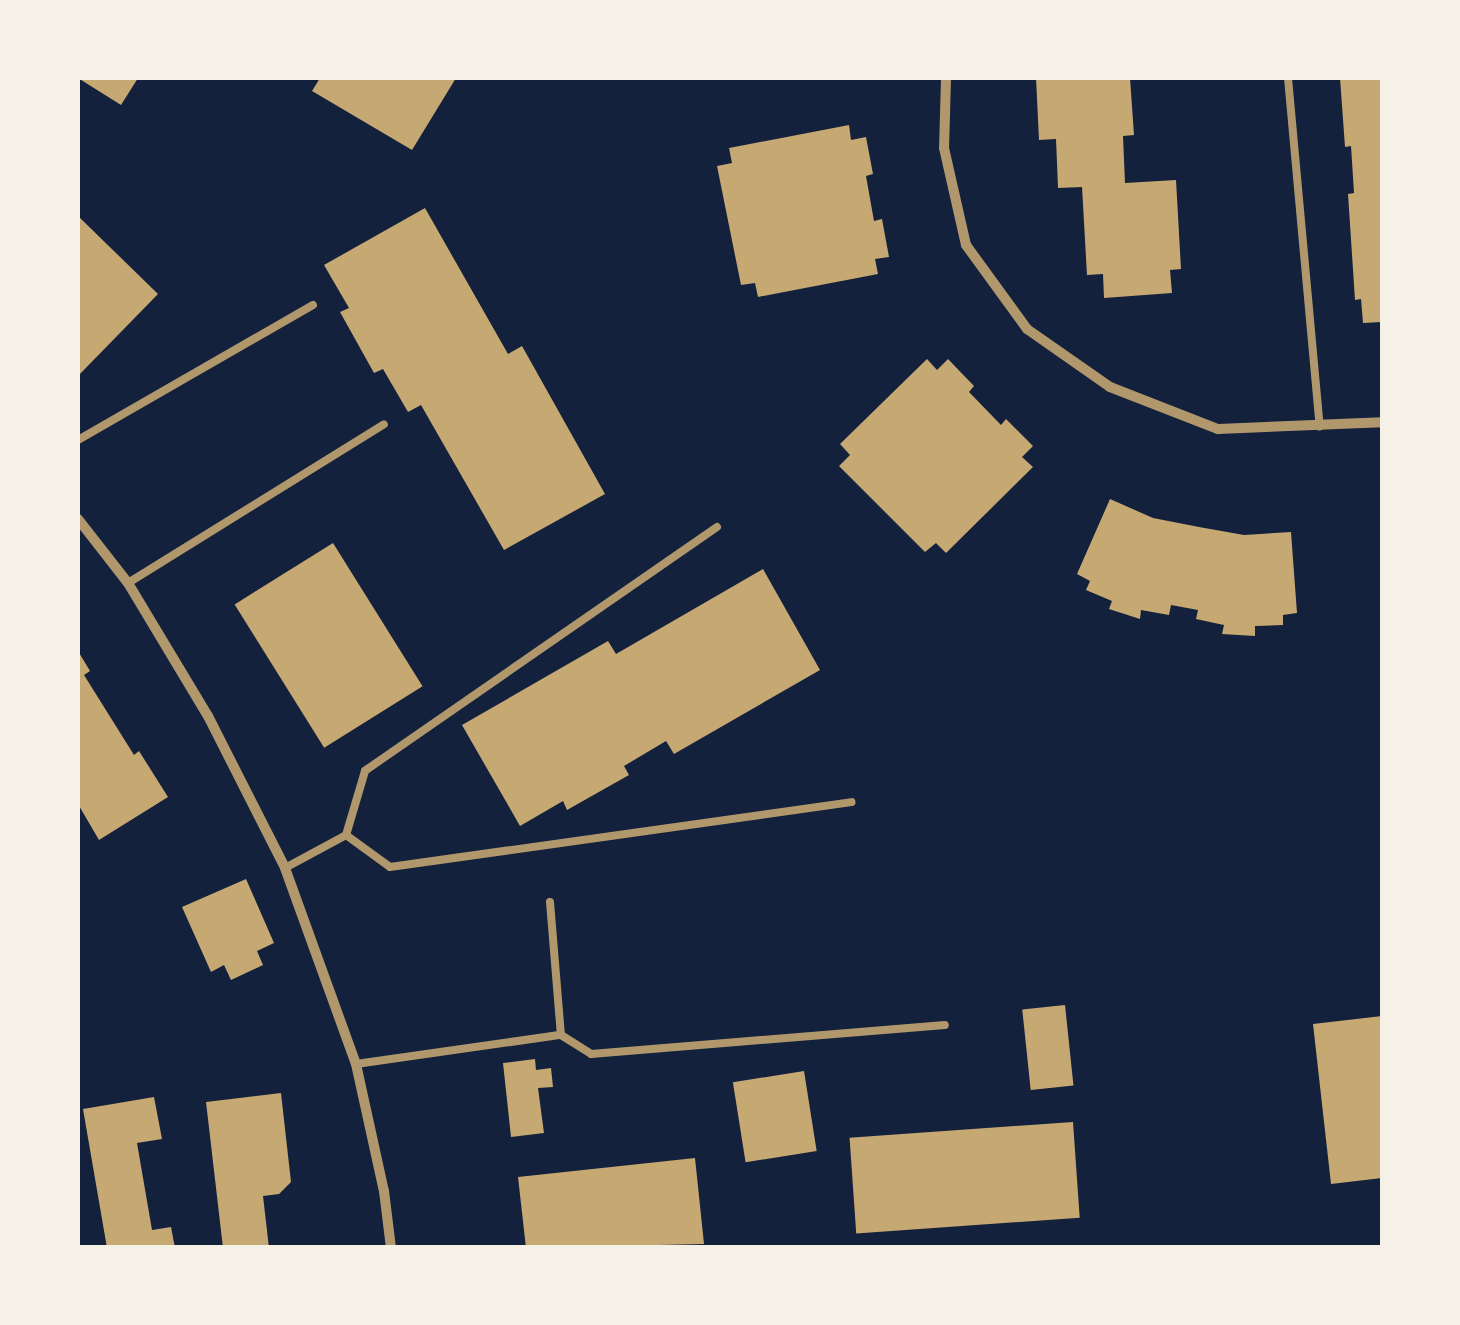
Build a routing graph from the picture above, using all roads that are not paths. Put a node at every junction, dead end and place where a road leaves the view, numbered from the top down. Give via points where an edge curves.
1 (946, 78) edge
2 (1288, 78) edge
3 (313, 305) dead end
4 (1382, 422) edge
5 (384, 424) dead end
6 (1320, 427) junction
7 (78, 440) edge
8 (78, 519) edge
9 (717, 527) dead end
10 (128, 584) junction
11 (852, 802) dead end
12 (346, 835) junction
13 (285, 868) junction
14 (550, 902) dead end
15 (945, 1025) dead end
16 (561, 1035) junction
17 (356, 1064) junction
18 (391, 1248) edge

1 - 6 street via 944,148 966,245 1027,329 1110,387 1218,429
2 - 6 lane
3 - 7 lane
4 - 6 street
5 - 10 lane
8 - 10 street
9 - 12 lane via 365,771
10 - 13 street via 208,716
11 - 12 lane via 390,867
12 - 13 lane
13 - 17 street
14 - 16 lane
15 - 16 lane via 591,1054
16 - 17 lane
17 - 18 street

